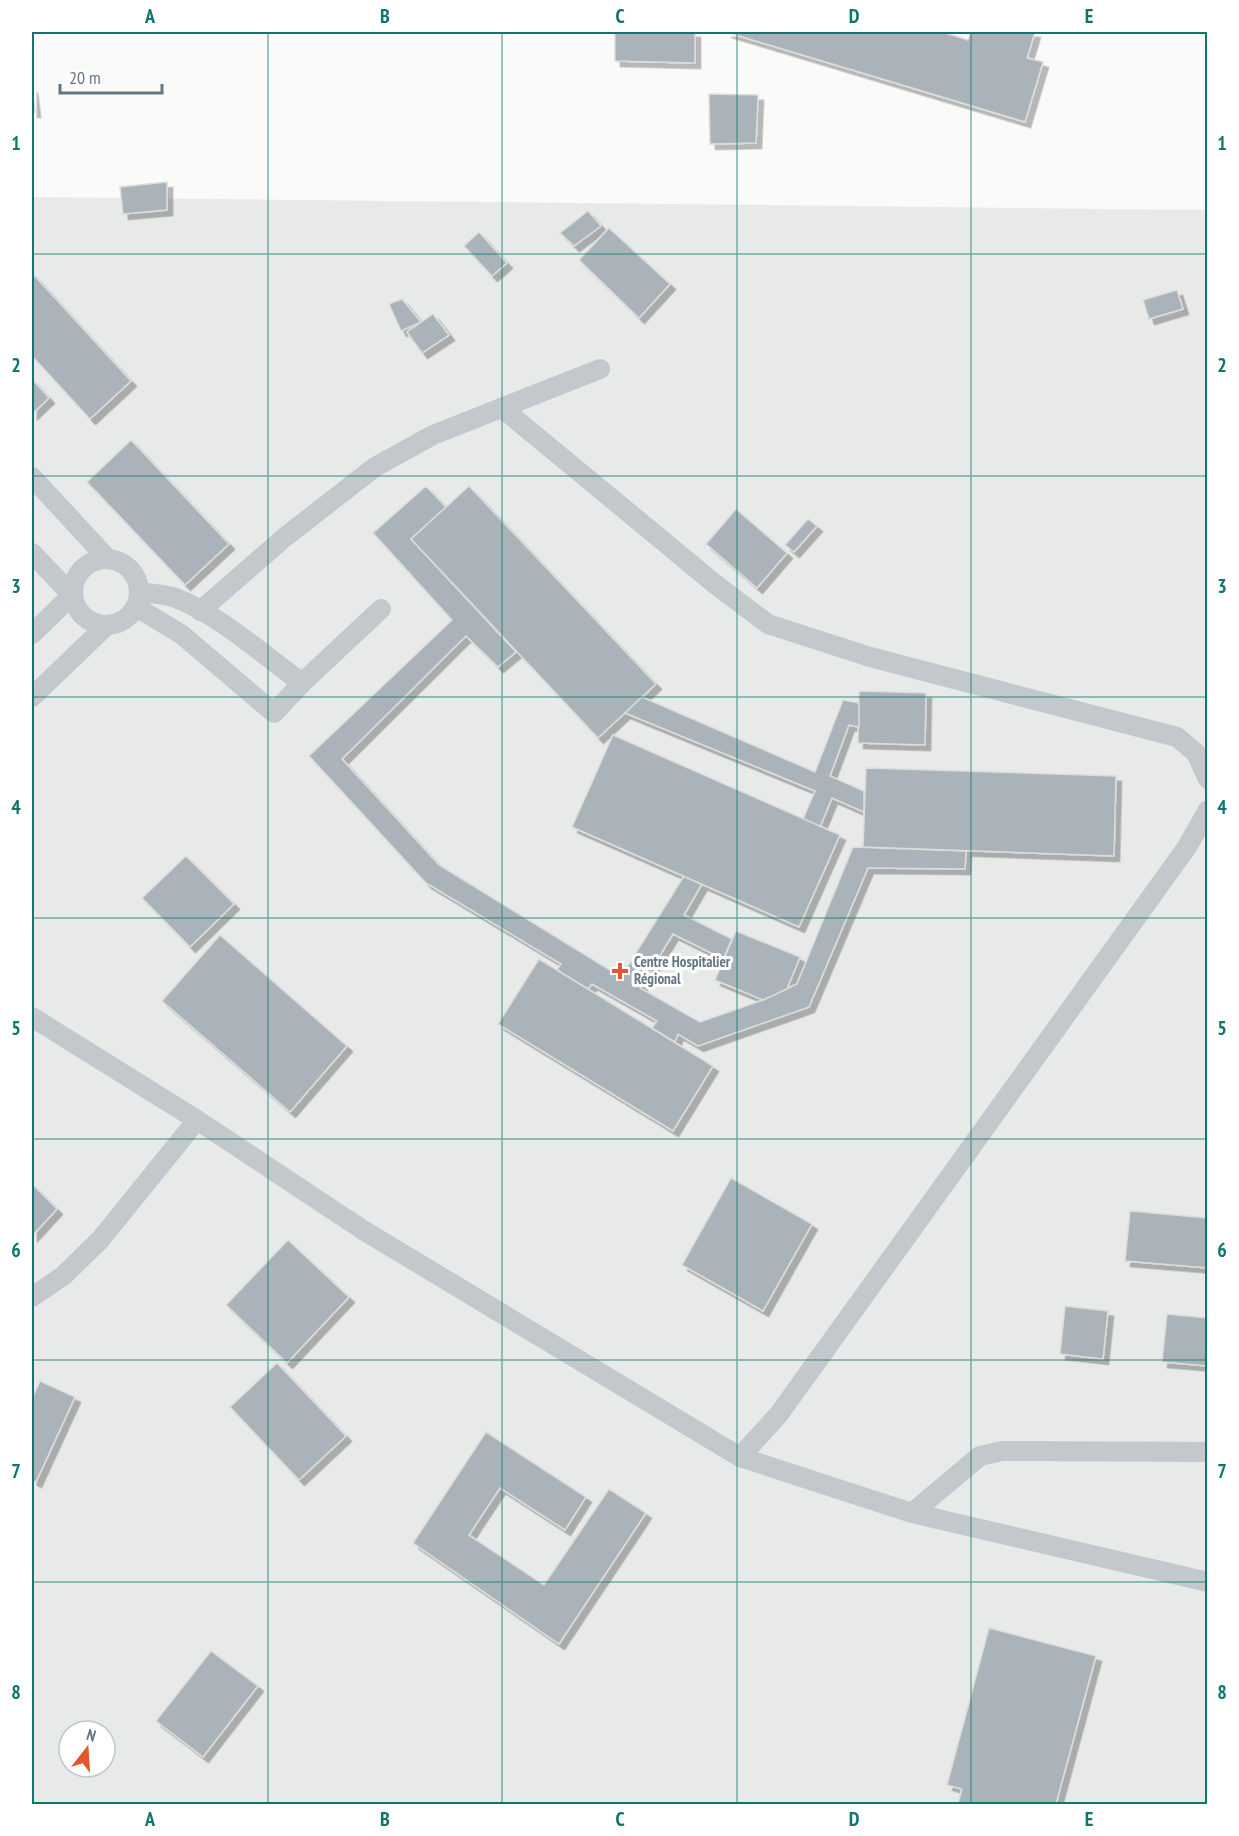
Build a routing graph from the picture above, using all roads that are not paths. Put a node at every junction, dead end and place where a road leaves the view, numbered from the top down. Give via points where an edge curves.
1 (600, 369) dead end
2 (502, 408) junction
3 (32, 477) edge
4 (32, 553) edge
5 (107, 558) junction
6 (72, 595) junction
7 (138, 600) junction
8 (381, 609) dead end
9 (200, 611) junction
10 (107, 626) junction
11 (32, 634) edge
12 (302, 683) junction
13 (32, 697) edge
14 (1208, 779) edge
15 (1208, 810) edge
16 (32, 1017) edge
17 (196, 1120) junction
18 (32, 1297) edge
19 (1208, 1452) edge
20 (740, 1457) junction
21 (912, 1514) junction
22 (1208, 1582) edge

1 - 2 lane
2 - 9 lane via 433,435 375,467 285,537
2 - 14 lane via 714,585 768,624 870,657 1177,737 1196,753
3 - 5 lane
4 - 6 lane
5 - 6 lane via 89,563 75,576
5 - 7 lane via 123,564 135,576
6 - 10 lane via 77,611 91,623
6 - 11 lane
7 - 9 lane via 175,597
7 - 10 lane via 124,621
7 - 12 lane via 274,713
8 - 12 lane
9 - 12 lane
10 - 13 lane
15 - 20 lane via 1187,847 793,1395
16 - 17 lane
17 - 18 lane via 100,1240 63,1276
17 - 20 lane via 363,1230
19 - 21 lane via 1002,1451 980,1456
20 - 21 lane
21 - 22 lane

